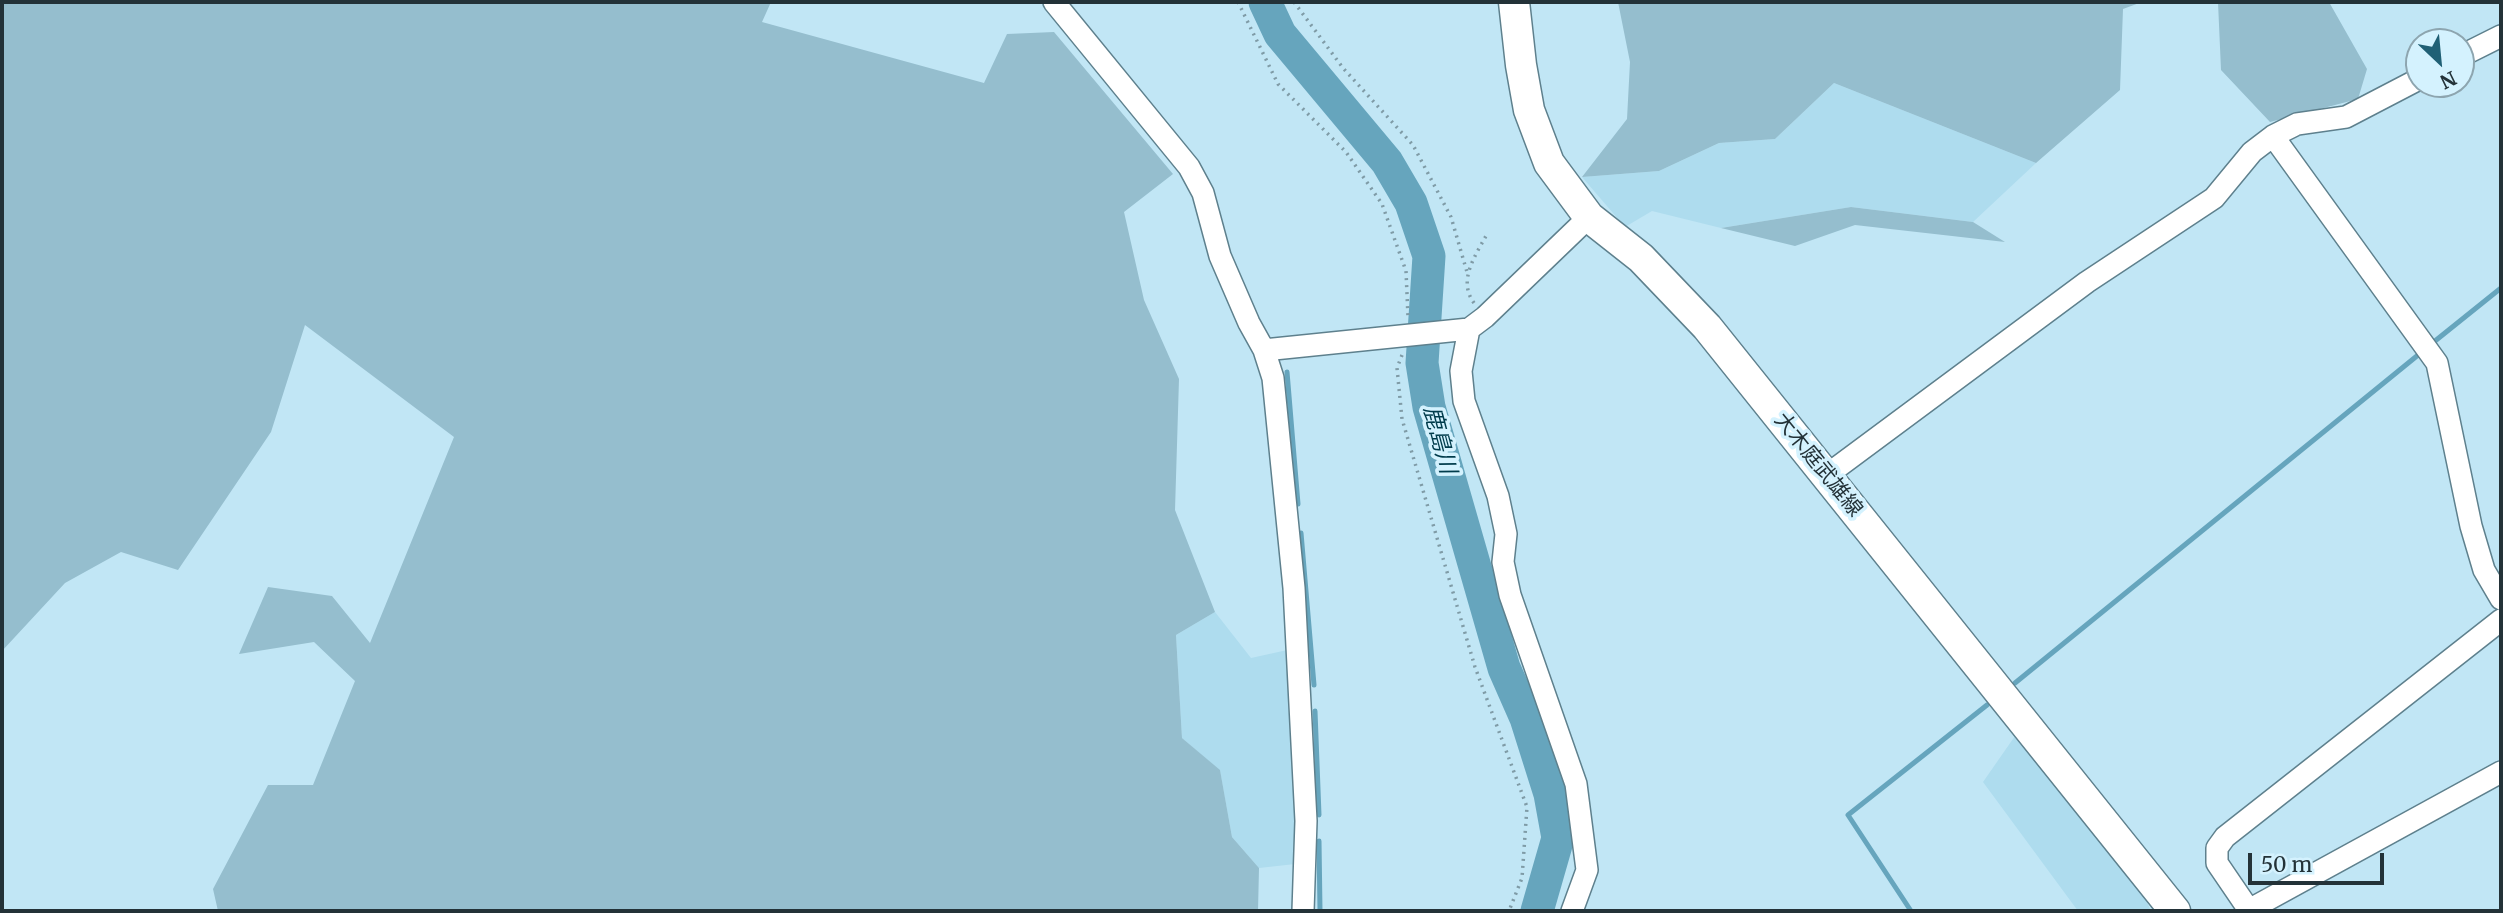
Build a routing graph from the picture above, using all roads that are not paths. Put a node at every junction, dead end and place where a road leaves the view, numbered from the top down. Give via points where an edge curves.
1 (1054, 2) edge
2 (1514, 2) edge
3 (2501, 36) edge
4 (2475, 50) edge
5 (2405, 86) edge
6 (2273, 136) junction
7 (1589, 217) junction
8 (1471, 326) junction
9 (1264, 350) junction
10 (1827, 475) junction
11 (2501, 599) edge
12 (2501, 620) edge
13 (2501, 772) edge
14 (1303, 911) edge
15 (1572, 911) edge
16 (2175, 911) edge
17 (2248, 911) edge

1 - 9 street via 1189,167 1203,193 1220,256
2 - 7 main road, 大木庭武雄線 via 1529,110 1549,163
3 - 4 street
5 - 6 street via 2346,117 2297,124
6 - 10 street via 2252,152 2214,198 2087,282
6 - 11 street via 2437,363 2471,526 2484,570
7 - 8 street
7 - 10 main road, 大木庭武雄線 via 1641,258 1707,327
8 - 9 street
8 - 15 street via 1461,371 1464,401 1498,496 1510,595 1576,785 1587,870
9 - 14 street via 1279,416 1294,588 1306,821
10 - 16 main road, 大木庭武雄線
12 - 17 street via 2225,837 2217,848 2217,863
13 - 17 street

